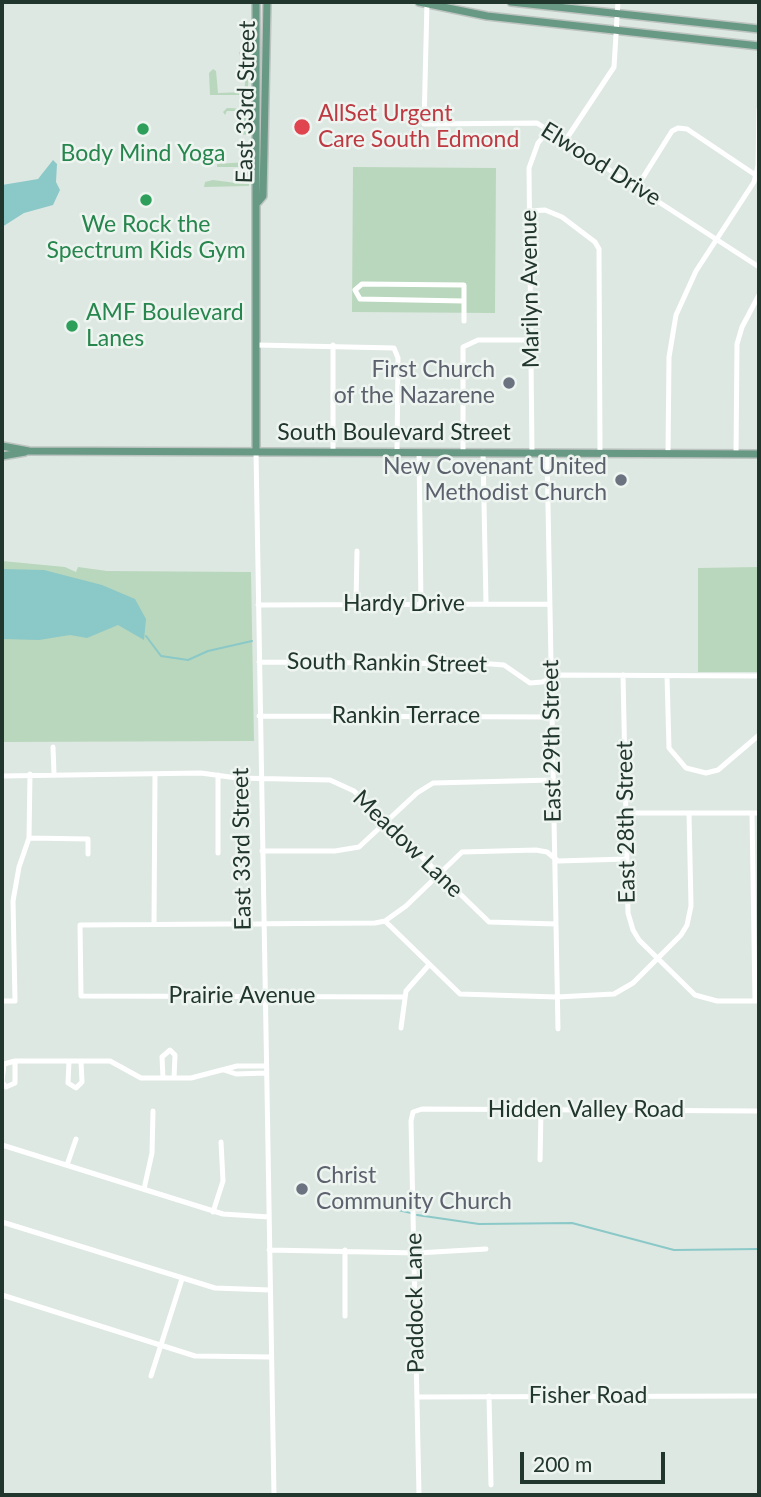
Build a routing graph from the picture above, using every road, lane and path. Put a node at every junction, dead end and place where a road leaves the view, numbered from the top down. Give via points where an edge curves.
1 (256, 2) edge
2 (267, 2) edge
3 (511, 2) edge
4 (618, 2) edge
5 (424, 3) edge
6 (618, 14) junction
7 (759, 29) edge
8 (617, 31) junction
9 (759, 47) edge
10 (759, 109) edge
11 (548, 131) junction
12 (565, 141) junction
13 (758, 176) edge
14 (637, 187) junction
15 (258, 202) junction
16 (529, 211) junction
17 (717, 239) junction
18 (759, 267) edge
19 (759, 295) edge
20 (464, 301) junction
21 (464, 321) dead end
22 (532, 340) junction
23 (257, 345) junction
24 (333, 345) junction
25 (2, 446) edge
26 (29, 451) junction
27 (256, 452) junction
28 (333, 452) junction
29 (397, 452) junction
30 (419, 452) junction
31 (463, 452) junction
32 (483, 452) junction
33 (532, 453) junction
34 (547, 453) junction
35 (600, 453) junction
36 (668, 453) junction
37 (736, 454) junction
38 (759, 454) edge
39 (2, 456) edge
40 (357, 551) dead end
41 (356, 603) junction
42 (486, 604) junction
43 (550, 604) junction
44 (258, 605) junction
45 (421, 605) junction
46 (258, 662) junction
47 (623, 675) junction
48 (667, 676) junction
49 (759, 676) edge
50 (551, 678) junction
51 (259, 716) junction
52 (552, 717) junction
53 (759, 735) edge
54 (53, 747) dead end
55 (30, 774) junction
56 (54, 774) junction
57 (155, 774) junction
58 (218, 775) junction
59 (2, 776) edge
60 (260, 779) junction
61 (553, 780) junction
62 (626, 813) junction
63 (689, 813) junction
64 (752, 813) junction
65 (759, 813) edge
66 (387, 822) junction
67 (29, 838) junction
68 (262, 851) junction
69 (218, 853) dead end
70 (88, 855) dead end
71 (554, 857) junction
72 (626, 859) junction
73 (441, 874) junction
74 (385, 921) junction
75 (154, 923) junction
76 (263, 923) junction
77 (556, 924) junction
78 (658, 958) junction
79 (428, 966) junction
80 (264, 996) junction
81 (404, 997) junction
82 (557, 997) junction
83 (2, 1001) edge
84 (757, 1001) edge
85 (401, 1028) dead end
86 (558, 1029) dead end
87 (15, 1061) junction
88 (69, 1061) junction
89 (80, 1061) junction
90 (239, 1066) junction
91 (225, 1070) junction
92 (266, 1070) junction
93 (239, 1074) junction
94 (163, 1078) junction
95 (174, 1078) junction
96 (541, 1110) junction
97 (153, 1111) dead end
98 (759, 1111) edge
99 (414, 1112) joint
100 (76, 1139) dead end
101 (221, 1142) dead end
102 (2, 1145) edge
103 (540, 1160) dead end
104 (67, 1165) junction
105 (144, 1189) junction
106 (213, 1212) junction
107 (269, 1217) junction
108 (2, 1222) edge
109 (486, 1249) dead end
110 (269, 1250) junction
111 (345, 1250) junction
112 (414, 1253) junction
113 (182, 1279) junction
114 (270, 1290) junction
115 (2, 1295) edge
116 (345, 1315) dead end
117 (161, 1346) junction
118 (271, 1357) junction
119 (151, 1376) dead end
120 (489, 1396) junction
121 (759, 1396) edge
122 (417, 1397) junction
123 (491, 1485) dead end
124 (274, 1495) edge
125 (419, 1495) edge

1 - 15 main road, East 33rd Street
2 - 15 main road, East 33rd Street via 263,196
3 - 6 main road
4 - 6 street
5 - 8 main road via 487,16
5 - 11 street, Elwood Drive via 424,124 530,121
6 - 7 main road
6 - 8 street
8 - 9 main road
8 - 12 street via 614,67
10 - 13 street
11 - 12 street, Elwood Drive
11 - 16 street, Marilyn Avenue via 531,158
12 - 14 street, Elwood Drive
13 - 14 street via 687,129 678,128
13 - 17 street
14 - 17 street, Elwood Drive
15 - 23 main road, East 33rd Street
16 - 22 street, Marilyn Avenue
16 - 35 street via 545,210 562,217 599,248
17 - 18 street, Elwood Drive
17 - 36 street via 681,302 671,337
19 - 37 street via 737,344
20 - 20 street via 464,285 362,284 355,290 360,299
20 - 21 street
22 - 31 street via 478,340 463,347
22 - 33 street, Marilyn Avenue
23 - 24 street
23 - 27 main road, East 33rd Street
24 - 28 street
24 - 29 street via 388,345 396,351
25 - 26 main road, South Boulevard Street
26 - 27 main road, South Boulevard Street
26 - 39 main road, South Boulevard Street
27 - 28 main road, South Boulevard Street
27 - 44 street, East 33rd Street
28 - 29 main road, South Boulevard Street
29 - 30 main road, South Boulevard Street
30 - 31 main road, South Boulevard Street
30 - 45 street
31 - 32 main road, South Boulevard Street
32 - 33 main road, South Boulevard Street
32 - 42 street
33 - 34 main road, South Boulevard Street
34 - 35 main road, South Boulevard Street
34 - 43 street, East 29th Street
35 - 36 main road, South Boulevard Street
36 - 37 main road, South Boulevard Street
37 - 38 main road, South Boulevard Street
40 - 41 street
41 - 44 street, Hardy Drive
41 - 45 street, Hardy Drive
42 - 43 street, Hardy Drive
42 - 45 street, Hardy Drive
43 - 50 street, East 29th Street
44 - 46 street, East 33rd Street
46 - 50 street, South Rankin Street via 491,664 504,665 530,683
46 - 51 street, East 33rd Street
47 - 48 street, South Rankin Street
47 - 50 street, South Rankin Street
47 - 62 street, East 28th Street
48 - 49 street, South Rankin Street
48 - 53 street via 669,748 686,768 718,770
50 - 52 street, East 29th Street
51 - 52 street, Rankin Terrace
51 - 60 street, East 33rd Street
52 - 61 street, East 29th Street
54 - 56 street
55 - 56 street, Meadow Lane
55 - 59 street, Meadow Lane
55 - 67 street
56 - 57 street, Meadow Lane
57 - 58 street, Meadow Lane
57 - 75 street
58 - 60 street, Meadow Lane
58 - 69 street
60 - 66 street, Meadow Lane via 344,784
60 - 68 street, East 33rd Street
61 - 66 street via 433,783
61 - 71 street, East 29th Street
62 - 63 street
62 - 72 street, East 28th Street
63 - 64 street
63 - 78 street via 690,915 681,935
64 - 65 street
64 - 84 street
66 - 68 street via 350,851
66 - 73 street, Meadow Lane
67 - 70 street via 88,839
67 - 83 street via 13,901 15,1001
68 - 76 street, East 33rd Street
71 - 72 street via 558,861
71 - 73 street via 536,850 462,852
71 - 77 street, East 29th Street
72 - 78 street, East 28th Street via 629,922 639,940
73 - 74 street
73 - 77 street, Meadow Lane via 489,922
74 - 76 street
74 - 79 street
75 - 76 street
75 - 80 street, Prairie Avenue via 80,925 81,996
76 - 80 street, East 33rd Street
77 - 82 street, East 29th Street
78 - 82 street via 633,983 614,994
78 - 84 street, East 28th Street via 700,997
79 - 81 street
79 - 82 street via 453,990 471,997
80 - 81 street, Prairie Avenue
80 - 92 street, East 33rd Street
81 - 85 street
82 - 86 street, East 29th Street
87 - 87 street via 15,1083 6,1087 2,1082 4,1064
87 - 88 street
88 - 89 street
88 - 89 street via 68,1083 74,1088 82,1082
89 - 94 street via 110,1061 134,1076
90 - 91 street
90 - 92 street
90 - 93 street
91 - 93 street
91 - 95 street
92 - 93 street
92 - 107 street, East 33rd Street
94 - 95 street
94 - 95 street via 162,1057 170,1050 175,1055
96 - 98 street, Hidden Valley Road
96 - 99 street, Hidden Valley Road
96 - 103 street
97 - 105 street via 152,1153
99 - 112 street, Paddock Lane
100 - 104 street
101 - 106 street via 223,1181
102 - 104 street
104 - 105 street
105 - 106 street
106 - 107 street via 240,1218
107 - 110 street, East 33rd Street
108 - 113 street
109 - 112 street
110 - 111 street
110 - 114 street, East 33rd Street
111 - 112 street
111 - 116 street
112 - 122 street, Paddock Lane
113 - 114 street via 215,1288
113 - 117 street
114 - 118 street, East 33rd Street
115 - 117 street
117 - 118 street via 204,1357
117 - 119 street
118 - 124 street, East 33rd Street
120 - 121 street, Fisher Road
120 - 122 street, Fisher Road
120 - 123 street
122 - 125 street, Paddock Lane

